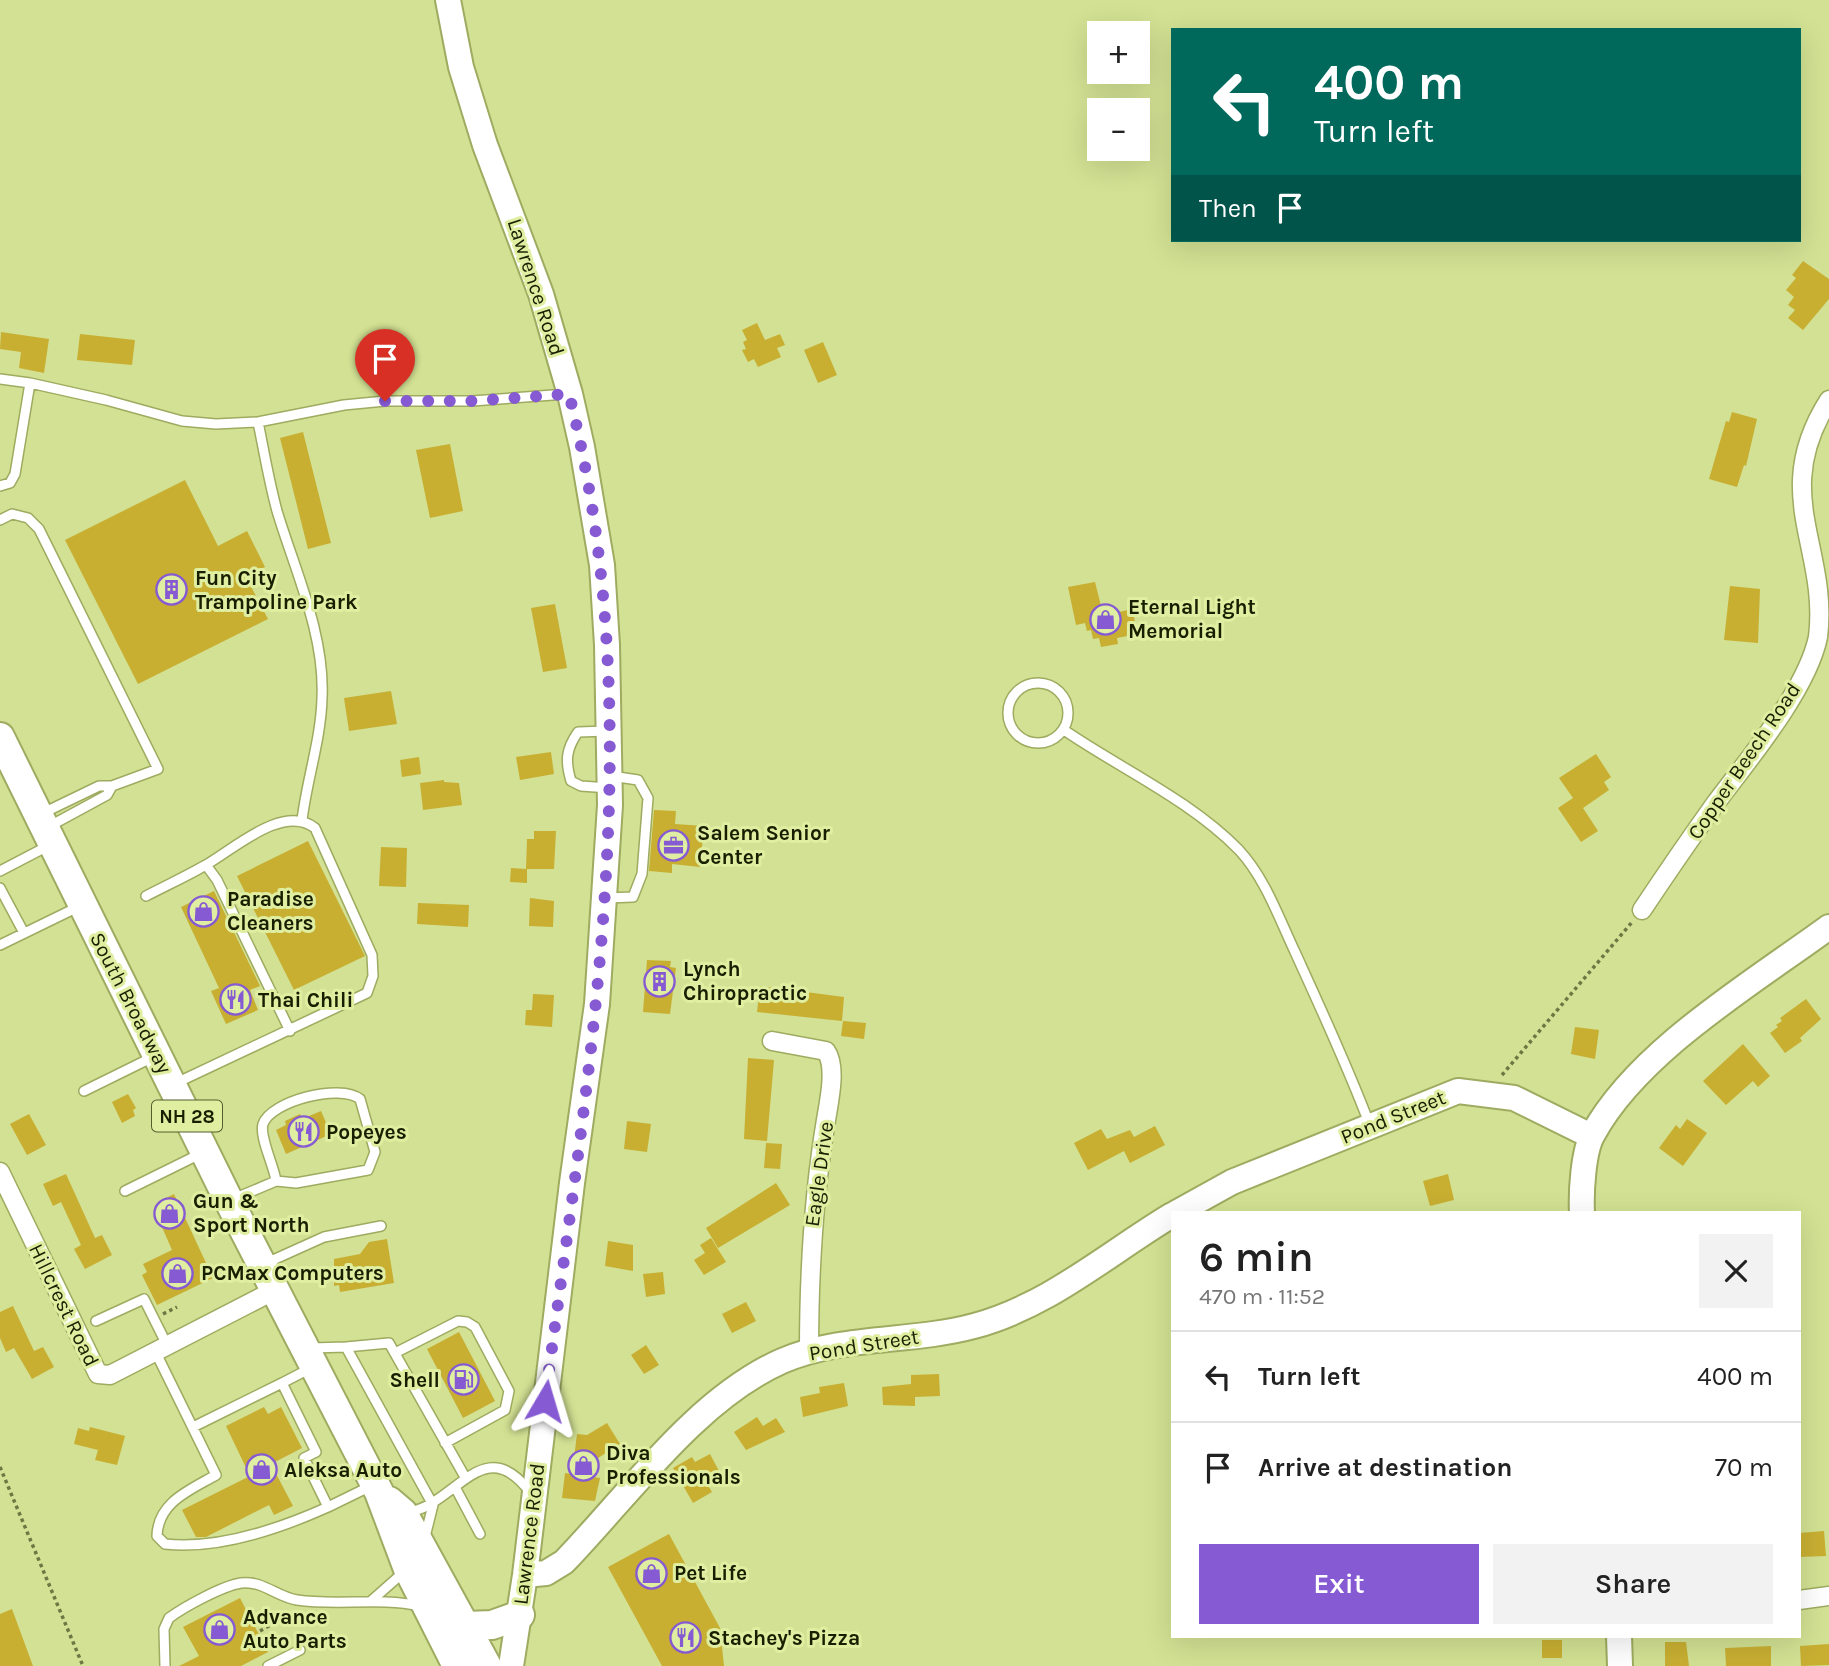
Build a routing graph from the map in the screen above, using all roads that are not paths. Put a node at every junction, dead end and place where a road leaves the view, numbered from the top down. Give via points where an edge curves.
1 (448, 0) edge
2 (0, 379) edge
3 (30, 383) junction
4 (569, 394) junction
5 (1829, 400) edge
6 (258, 422) junction
7 (0, 486) edge
8 (0, 520) edge
9 (1063, 730) junction
10 (610, 731) junction
11 (0, 737) edge
12 (610, 782) junction
13 (112, 786) junction
14 (302, 820) junction
15 (44, 830) junction
16 (206, 865) junction
17 (0, 871) edge
18 (0, 888) edge
19 (146, 896) dead end
20 (604, 899) junction
21 (81, 905) junction
22 (1643, 910) road end
23 (1829, 926) edge
24 (24, 933) junction
25 (0, 946) edge
26 (290, 1031) junction
27 (772, 1041) dead end
28 (156, 1055) junction
29 (172, 1086) junction
30 (84, 1091) dead end
31 (1370, 1127) junction
32 (1591, 1136) junction
33 (205, 1152) junction
34 (0, 1172) edge
35 (276, 1181) junction
36 (125, 1191) dead end
37 (229, 1201) junction
38 (1179, 1211) edge
39 (1582, 1211) edge
40 (1171, 1216) edge
41 (381, 1226) dead end
42 (262, 1264) junction
43 (275, 1290) junction
44 (96, 1321) dead end
45 (346, 1347) junction
46 (162, 1350) junction
47 (809, 1352) junction
48 (395, 1353) junction
49 (311, 1357) junction
50 (282, 1383) junction
51 (422, 1402) junction
52 (412, 1407) dead end
53 (193, 1427) junction
54 (439, 1439) junction
55 (465, 1477) junction
56 (455, 1487) junction
57 (377, 1488) junction
58 (534, 1497) junction
59 (433, 1505) junction
60 (328, 1507) junction
61 (403, 1513) junction
62 (480, 1534) dead end
63 (415, 1559) junction
64 (525, 1575) junction
65 (1829, 1596) edge
66 (1801, 1600) edge
67 (369, 1602) junction
68 (427, 1607) junction
69 (520, 1615) junction
70 (466, 1626) junction
71 (1619, 1638) edge
72 (300, 1650) dead end
73 (165, 1666) edge
74 (268, 1666) edge
75 (457, 1666) edge
76 (488, 1666) edge
77 (511, 1666) edge
78 (1620, 1666) edge

1 - 4 street, Lawrence Road via 461,67 541,294
2 - 3 lane
3 - 6 lane via 182,421 216,425
3 - 7 lane via 15,474 10,483
4 - 6 lane via 385,401
4 - 10 street, Lawrence Road via 601,565
5 - 22 street, Copper Beech Road via 1809,437 1802,477 1821,595 1814,654 1763,740
6 - 14 lane via 276,508 320,659 320,728 307,776
8 - 13 lane via 12,514 28,518 38,529 158,769
9 - 9 lane via 1068,706 1058,690 1038,683 1013,697 1011,726 1024,740 1043,743
9 - 31 lane via 1196,814 1251,864 1350,1072
10 - 12 street, Lawrence Road
10 - 12 lane via 578,732 569,744 566,763 571,781 581,786
11 - 15 main road, South Broadway / NH 28
12 - 20 street, Lawrence Road
12 - 20 lane via 638,780 648,798 642,874 633,897
13 - 15 lane via 107,795
13 - 15 lane via 99,786
14 - 16 lane via 284,821 253,835
14 - 26 lane via 315,828 370,946 373,976 367,993
15 - 17 lane
15 - 21 main road, South Broadway / NH 28
16 - 19 lane
16 - 26 lane
18 - 24 lane
20 - 58 street, Lawrence Road via 597,1004
21 - 24 lane
21 - 28 main road, South Broadway / NH 28
23 - 32 street via 1655,1059
24 - 25 lane
26 - 29 lane
27 - 47 street, Eagle Drive via 825,1051 830,1058 830,1099 810,1249
28 - 29 main road, South Broadway / NH 28
28 - 30 lane
29 - 33 main road, South Broadway / NH 28
31 - 32 street, Pond Street via 1458,1091 1514,1098
31 - 38 street, Pond Street via 1232,1182
32 - 39 street
33 - 36 lane
33 - 37 main road, South Broadway / NH 28
34 - 46 street, Hillcrest Road via 97,1374 110,1375
35 - 35 lane via 296,1183 368,1170 375,1152 360,1099 341,1090 323,1092 266,1118 261,1135
35 - 37 lane
37 - 42 main road, South Broadway / NH 28
40 - 47 street, Pond Street via 1062,1288 991,1321
41 - 42 lane via 306,1242
42 - 43 main road, South Broadway / NH 28
43 - 46 street, Hillcrest Road
43 - 49 main road, South Broadway / NH 28
44 - 46 lane via 144,1299
45 - 48 lane via 389,1343
45 - 49 lane
45 - 59 lane via 410,1453
46 - 53 lane
47 - 64 street, Pond Street via 781,1361 734,1391 683,1435 564,1562 546,1573
48 - 51 lane via 396,1367
48 - 54 lane via 458,1321 467,1322 475,1327 509,1391 505,1410
49 - 50 lane
49 - 57 main road, South Broadway / NH 28
50 - 53 lane
50 - 60 lane via 316,1452 304,1458
51 - 52 lane
51 - 54 lane via 426,1420
53 - 60 lane via 216,1475 177,1497 162,1513 157,1536 165,1544 197,1547 299,1520
54 - 55 lane
55 - 56 lane
55 - 58 lane via 480,1469 503,1471 517,1478
56 - 59 lane
56 - 62 lane
57 - 60 lane
57 - 61 main road, South Broadway / NH 28
57 - 63 main road, South Broadway / NH 28
58 - 64 street, Lawrence Road
59 - 61 lane
59 - 63 lane
61 - 63 main road, South Broadway / NH 28
63 - 67 lane
63 - 68 main road, South Broadway / NH 28
63 - 70 main road, South Broadway / NH 28
64 - 69 street, Lawrence Road
65 - 66 street
67 - 68 lane
67 - 73 lane via 299,1601 259,1585 238,1583 169,1618 164,1629
68 - 75 main road, South Broadway / NH 28
69 - 70 main road via 492,1625
69 - 77 street, Lawrence Road
70 - 76 main road, South Broadway / NH 28
71 - 78 street
72 - 74 lane

